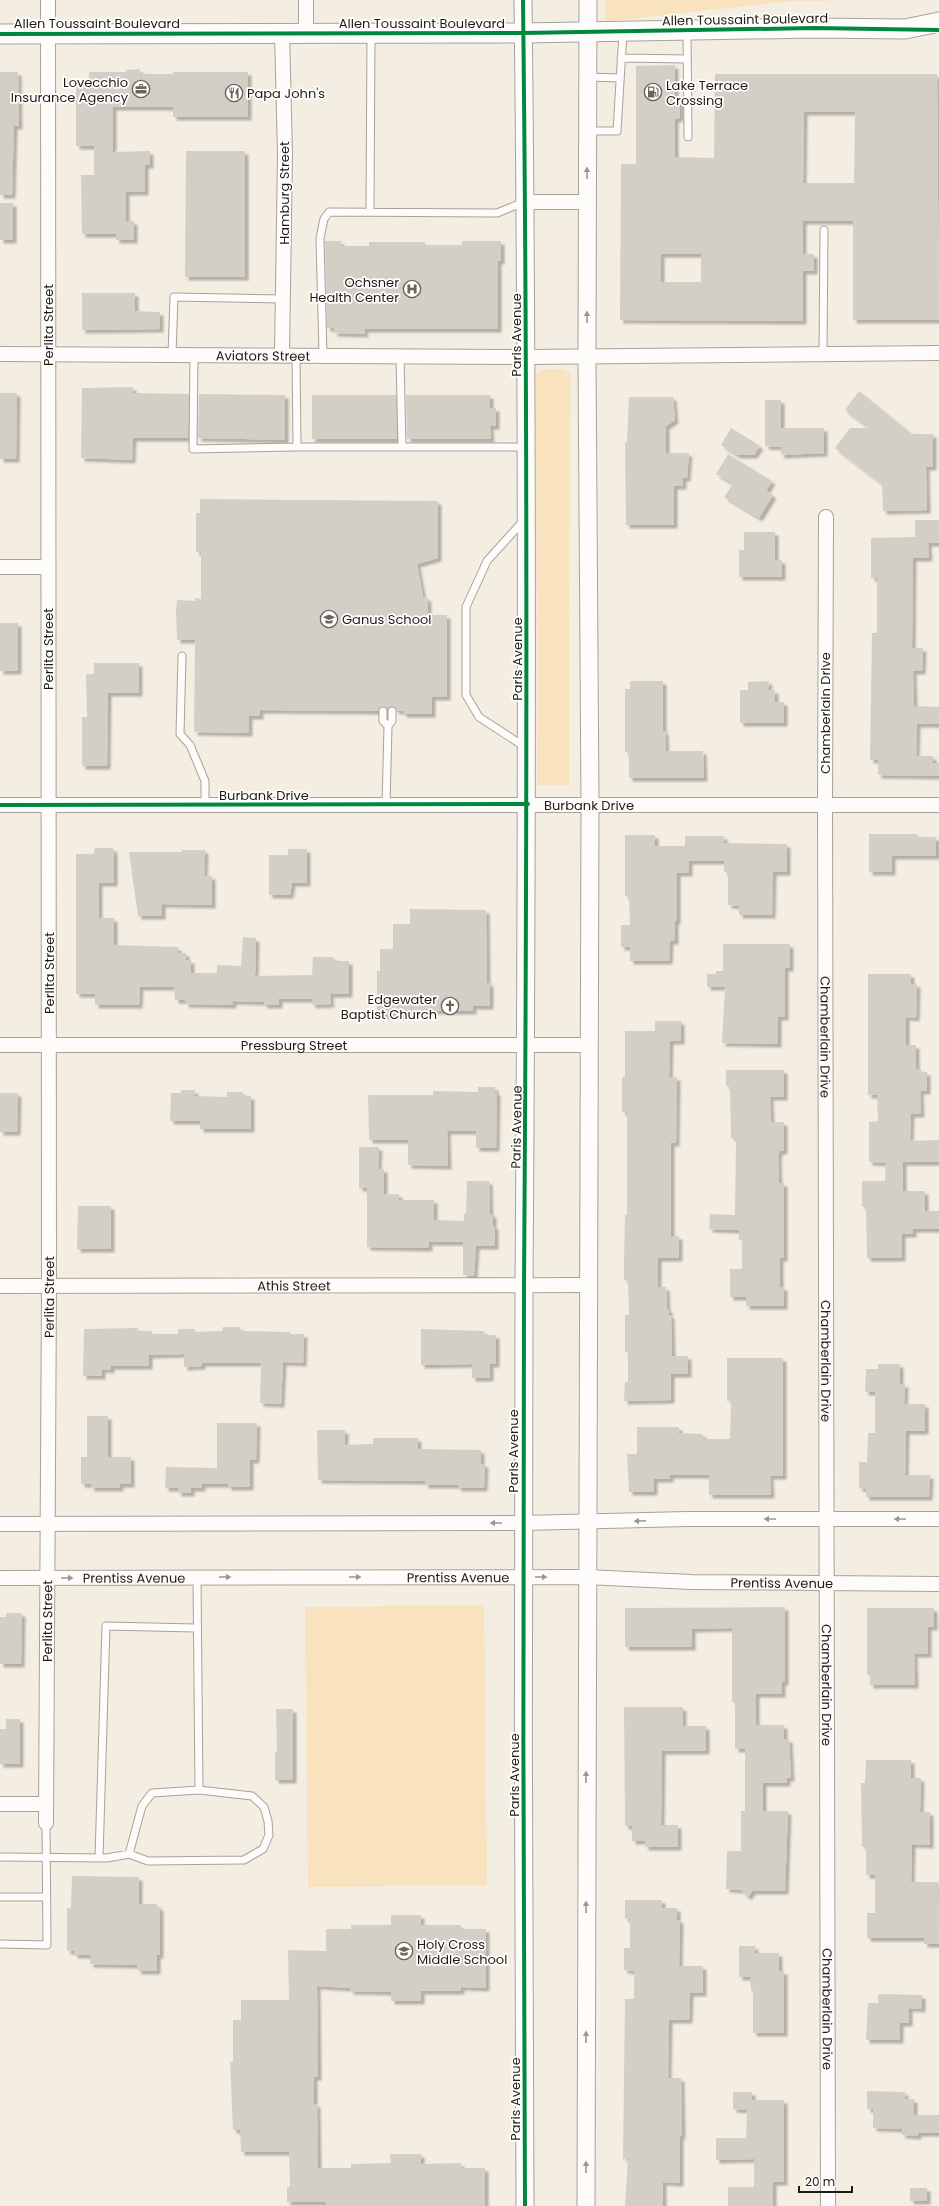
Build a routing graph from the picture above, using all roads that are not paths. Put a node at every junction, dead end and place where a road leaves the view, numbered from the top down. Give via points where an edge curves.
1 (48, 0) edge
2 (306, 0) edge
3 (523, 0) edge
4 (588, 0) edge
5 (939, 22) edge
6 (687, 29) junction
7 (905, 29) junction
8 (588, 30) junction
9 (623, 30) junction
10 (939, 30) edge
11 (282, 32) junction
12 (306, 32) junction
13 (371, 32) junction
14 (48, 33) junction
15 (523, 33) junction
16 (0, 34) edge
17 (621, 58) junction
18 (687, 59) junction
19 (587, 77) junction
20 (620, 78) junction
21 (587, 131) junction
22 (688, 137) dead end
23 (525, 202) junction
24 (586, 202) junction
25 (370, 212) junction
26 (824, 230) dead end
27 (283, 299) junction
28 (48, 353) junction
29 (939, 353) edge
30 (0, 354) edge
31 (172, 354) junction
32 (194, 354) junction
33 (289, 354) junction
34 (822, 354) junction
35 (323, 355) junction
36 (400, 356) junction
37 (587, 356) junction
38 (527, 357) junction
39 (297, 447) junction
40 (402, 447) junction
41 (527, 447) junction
42 (527, 517) junction
43 (826, 517) dead end
44 (0, 567) edge
45 (47, 567) junction
46 (182, 656) dead end
47 (383, 711) dead end
48 (392, 711) dead end
49 (388, 726) junction
50 (527, 749) junction
51 (528, 804) junction
52 (939, 804) edge
53 (0, 805) edge
54 (205, 805) junction
55 (386, 805) junction
56 (590, 805) junction
57 (824, 805) junction
58 (48, 806) junction
59 (527, 1044) junction
60 (0, 1045) edge
61 (49, 1045) junction
62 (589, 1045) junction
63 (524, 1285) junction
64 (588, 1285) junction
65 (0, 1286) edge
66 (49, 1286) junction
67 (826, 1519) junction
68 (939, 1519) edge
69 (523, 1523) junction
70 (587, 1523) junction
71 (0, 1524) edge
72 (48, 1524) junction
73 (523, 1577) junction
74 (586, 1577) junction
75 (0, 1578) edge
76 (48, 1578) junction
77 (197, 1578) junction
78 (939, 1584) edge
79 (826, 1585) junction
80 (196, 1628) junction
81 (199, 1790) junction
82 (0, 1804) edge
83 (45, 1804) junction
84 (46, 1823) joint
85 (129, 1854) junction
86 (0, 1857) edge
87 (47, 1858) junction
88 (99, 1858) junction
89 (0, 1897) edge
90 (46, 1897) junction
91 (0, 1944) edge
92 (525, 2206) edge
93 (586, 2206) edge
94 (828, 2206) edge

1 - 14 street, Perlita Street
2 - 12 street
3 - 15 street, Paris Avenue
4 - 8 street
5 - 7 main road
6 - 7 main road, Allen Toussaint Boulevard
6 - 9 main road, Allen Toussaint Boulevard
6 - 18 lane
7 - 10 street, Allen Toussaint Boulevard
8 - 9 main road, Allen Toussaint Boulevard
8 - 15 main road, Allen Toussaint Boulevard
8 - 19 street
9 - 17 lane
11 - 12 main road, Allen Toussaint Boulevard
11 - 14 main road, Allen Toussaint Boulevard
11 - 27 street, Hamburg Street via 285,154
12 - 13 main road, Allen Toussaint Boulevard
13 - 15 main road, Allen Toussaint Boulevard
13 - 25 lane
14 - 16 main road, Allen Toussaint Boulevard
14 - 28 street, Perlita Street
15 - 23 street, Paris Avenue
17 - 18 lane
17 - 20 lane
18 - 22 lane
19 - 20 lane
19 - 21 street
20 - 21 lane via 617,131
24 -> 21 street
23 - 24 street
23 - 25 lane via 497,213
23 - 38 street, Paris Avenue
37 -> 24 street
25 - 35 lane via 329,212 324,219 320,238
26 - 34 lane
27 - 31 lane via 174,297
27 - 33 street, Hamburg Street
28 - 30 street, Aviators Street
28 - 31 street, Aviators Street
28 - 45 street, Perlita Street
29 - 34 street, Aviators Street
31 - 32 street, Aviators Street
32 - 33 street, Aviators Street
32 - 39 lane via 193,449
33 - 35 street, Aviators Street
33 - 39 lane
34 - 37 street, Aviators Street
35 - 36 street, Aviators Street
36 - 38 street, Aviators Street
36 - 40 lane
37 - 38 street, Aviators Street
37 - 56 street
38 - 41 street, Paris Avenue
39 - 40 lane
40 - 41 lane
41 - 42 street, Paris Avenue
42 - 50 street, Paris Avenue
42 - 50 lane via 487,561 466,608 466,694 479,717
43 - 57 street, Chamberlain Drive
44 - 45 street
45 - 58 street, Perlita Street
46 - 54 lane via 180,734 190,745 205,781
47 - 49 lane via 383,721
48 - 49 lane via 392,721
49 - 55 lane
50 - 51 street, Paris Avenue
51 - 55 street, Burbank Drive
51 - 56 street, Burbank Drive
51 - 59 street, Paris Avenue
52 - 57 street, Burbank Drive
53 - 58 street, Burbank Drive
54 - 55 street, Burbank Drive
54 - 58 street, Burbank Drive
56 - 57 street, Burbank Drive
56 - 62 street
57 - 67 street, Chamberlain Drive
58 - 61 street, Perlita Street
59 - 61 street, Pressburg Street
59 - 62 street, Pressburg Street
59 - 63 street, Paris Avenue
60 - 61 street, Pressburg Street
61 - 66 street, Perlita Street
62 - 64 street
63 - 64 street, Athis Street
63 - 66 street, Athis Street
63 - 69 street, Paris Avenue
64 - 70 street
65 - 66 street, Athis Street
66 - 72 street, Perlita Street
68 -> 67 street
67 -> 70 street via 687,1518
67 - 79 street, Chamberlain Drive
69 - 70 street
69 -> 72 street
69 - 73 street, Paris Avenue
70 - 74 street
71 - 72 street
72 - 76 street, Perlita Street
73 -> 74 street, Prentiss Avenue
77 -> 73 street, Prentiss Avenue
73 - 92 street, Paris Avenue
74 - 79 street, Prentiss Avenue
93 -> 74 street
75 - 76 street, Prentiss Avenue
76 -> 77 street, Prentiss Avenue
76 - 83 street, Perlita Street
77 - 80 lane
78 - 79 street, Prentiss Avenue
79 - 94 street, Chamberlain Drive
80 - 81 lane
80 - 88 lane via 106,1626
81 - 85 lane via 152,1793 142,1806
81 - 85 lane via 252,1796 264,1807 269,1835 263,1849 244,1860 148,1861
82 - 83 street
83 - 84 street, Perlita Street
84 - 87 lane, Perlita Street
85 - 88 lane
86 - 87 lane
87 - 88 lane
87 - 90 lane, Perlita Street
89 - 90 lane
90 - 91 lane, Perlita Street via 47,1945

